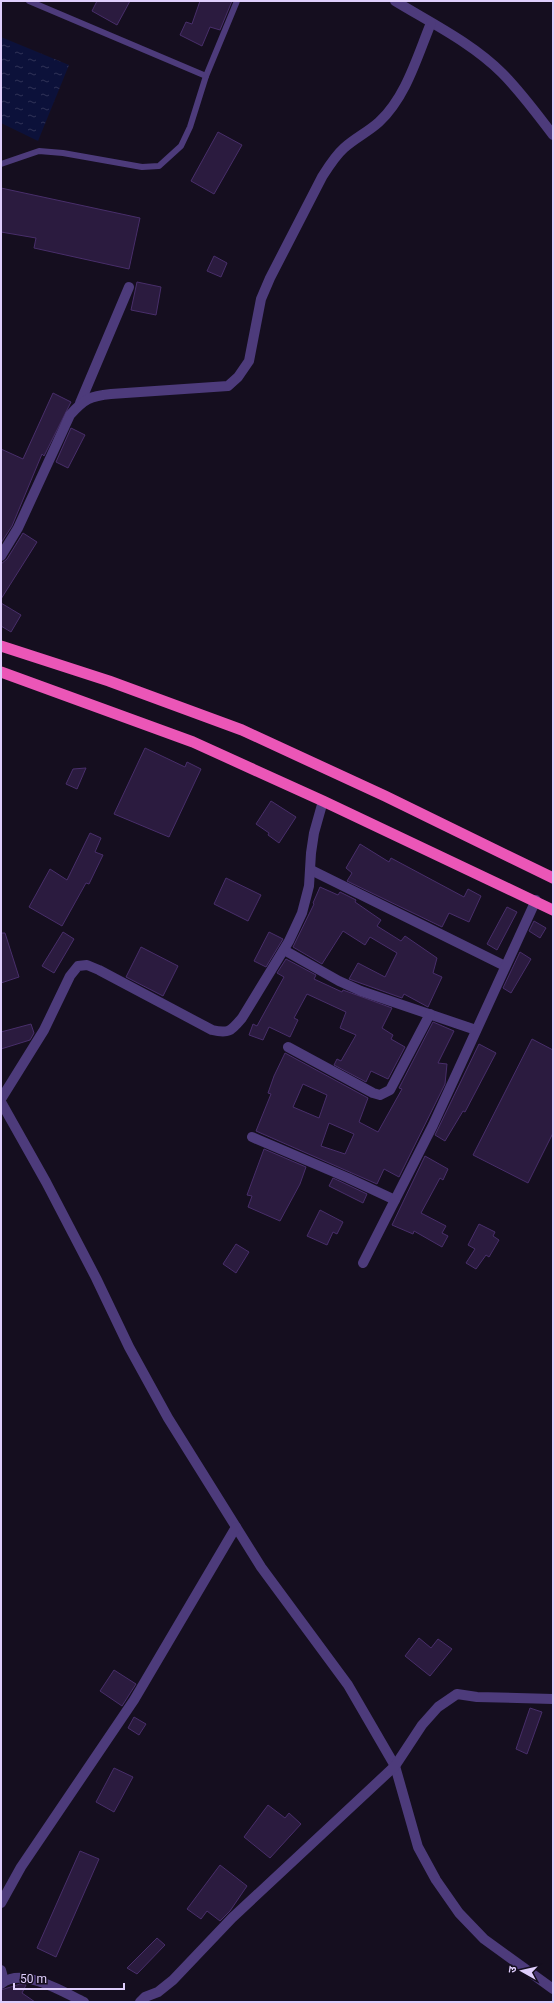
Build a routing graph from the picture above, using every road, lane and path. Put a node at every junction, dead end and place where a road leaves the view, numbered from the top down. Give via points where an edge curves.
1 (30, 1) edge
2 (237, 1) edge
3 (395, 1) edge
4 (431, 23) junction
5 (206, 76) junction
6 (553, 135) edge
7 (1, 164) edge
8 (129, 287) dead end
9 (80, 403) junction
10 (1, 556) edge
11 (1, 646) edge
12 (1, 672) edge
13 (323, 801) junction
14 (311, 870) junction
15 (553, 878) edge
16 (536, 900) junction
17 (553, 910) edge
18 (284, 950) junction
19 (505, 966) junction
20 (430, 1014) junction
21 (476, 1030) junction
22 (288, 1047) dead end
23 (1, 1098) edge
24 (1, 1102) edge
25 (252, 1137) dead end
26 (395, 1200) junction
27 (363, 1263) dead end
28 (236, 1527) junction
29 (553, 1699) edge
30 (395, 1766) junction
31 (1, 1903) edge
32 (1, 1970) edge
33 (3, 1982) edge
34 (553, 1989) edge
35 (84, 2002) edge
36 (140, 2002) edge

1 - 5 lane
2 - 5 lane
3 - 4 street
4 - 6 street via 477,52 501,72 519,90
4 - 9 street via 406,85 392,107 378,122 344,148 322,177 261,299 249,361 238,377 228,386 93,396
5 - 7 lane via 190,127 181,146 159,166 142,167 63,153 40,152
8 - 9 street
9 - 10 street via 70,415 18,528
11 - 15 highway via 109,681 242,730
12 - 13 highway via 193,742
13 - 14 street via 314,833
13 - 16 highway
14 - 18 street via 302,913
14 - 19 street
16 - 17 highway
16 - 19 street
18 - 20 street via 339,981
18 - 23 street via 242,1018 233,1029 224,1033 186,1017 99,970 87,965 78,966 70,976 44,1030
19 - 21 street
20 - 21 street
20 - 22 street via 390,1090 380,1096
21 - 26 street via 433,1126
24 - 28 street via 96,1278 129,1348 172,1424
25 - 26 street
26 - 27 street
28 - 30 street via 261,1567 348,1685
28 - 31 street via 134,1700 21,1867
29 - 30 street via 457,1694 438,1707 422,1725
30 - 34 street via 418,1847 436,1880 459,1913 484,1939
30 - 36 street via 232,1918 173,1980
32 - 33 street
33 - 35 street via 30,1977

